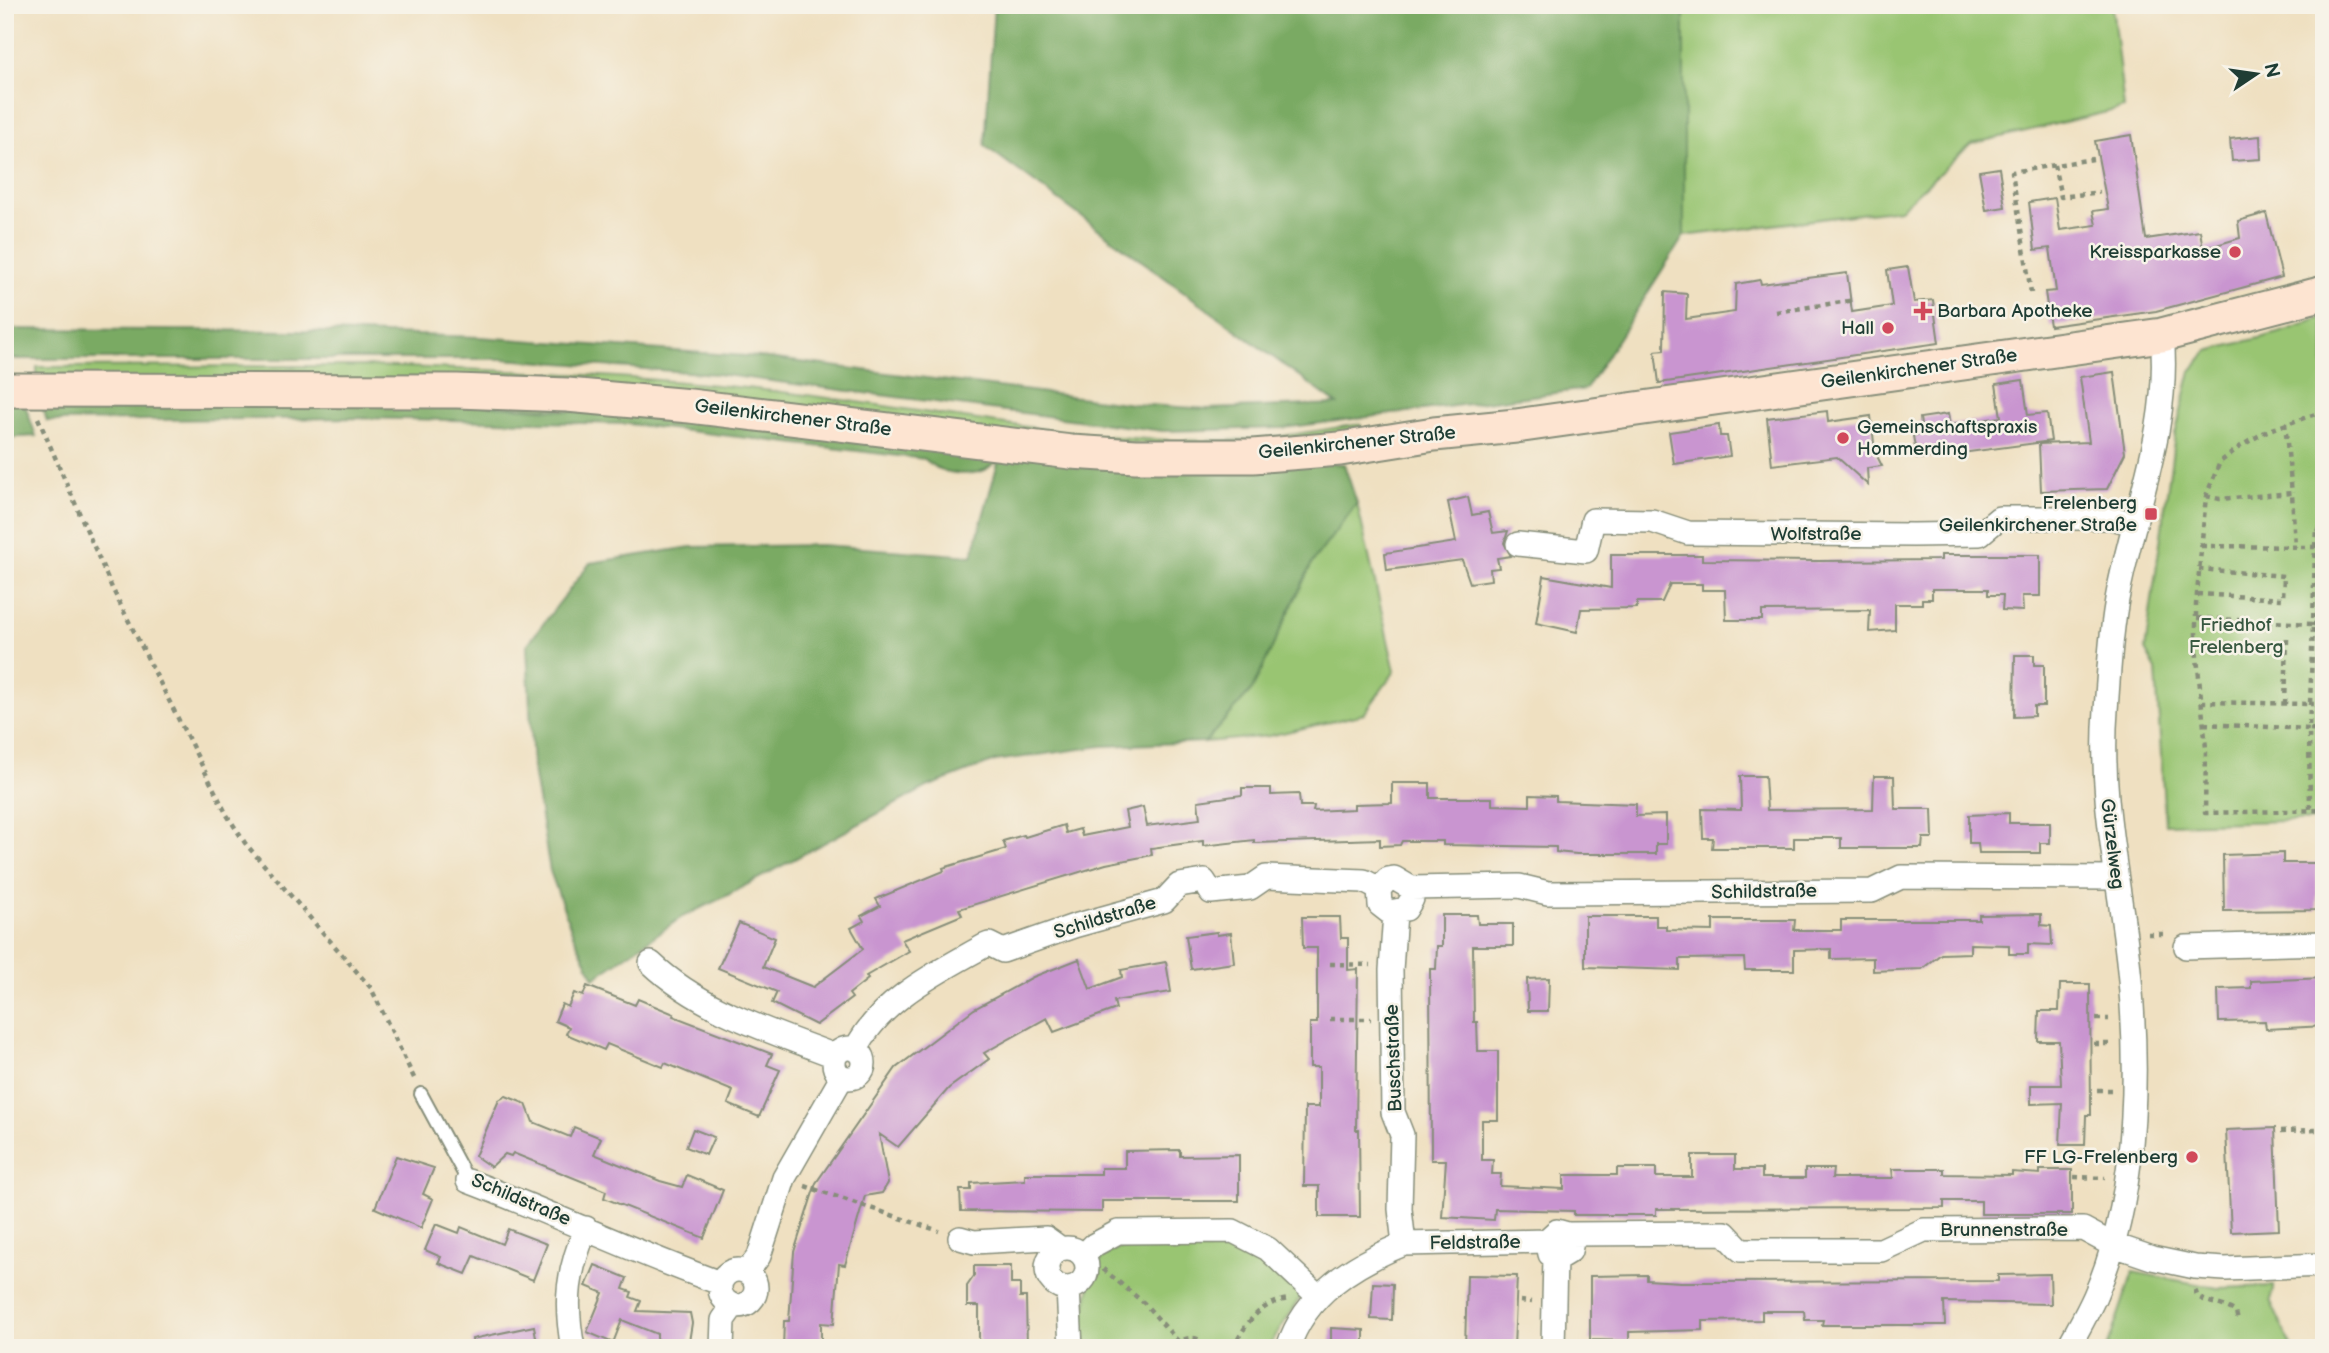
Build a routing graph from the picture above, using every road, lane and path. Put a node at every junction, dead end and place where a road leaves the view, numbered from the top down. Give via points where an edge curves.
1 (2094, 159) dead end
2 (2054, 165) junction
3 (2100, 192) dead end
4 (2031, 293) dead end
5 (2324, 293) edge
6 (1855, 300) dead end
7 (1776, 312) dead end
8 (2162, 335) junction
9 (18, 390) edge
10 (2324, 411) edge
11 (2285, 423) junction
12 (2292, 493) junction
13 (2206, 496) junction
14 (2135, 524) junction
15 (2324, 532) edge
16 (1518, 544) dead end
17 (2201, 546) junction
18 (2295, 547) junction
19 (2315, 547) junction
20 (2199, 569) junction
21 (2197, 594) junction
22 (2196, 618) junction
23 (2313, 624) junction
24 (2324, 624) edge
25 (2287, 639) dead end
26 (2202, 702) junction
27 (2285, 704) junction
28 (2309, 704) junction
29 (2324, 705) edge
30 (2204, 724) junction
31 (2309, 729) junction
32 (2324, 730) edge
33 (2310, 810) junction
34 (2324, 810) edge
35 (2115, 878) junction
36 (1411, 888) junction
37 (1379, 889) junction
38 (1395, 913) junction
39 (2124, 935) junction
40 (2324, 943) edge
41 (2186, 947) joint
42 (651, 963) dead end
43 (1330, 964) dead end
44 (1391, 965) junction
45 (1330, 1019) dead end
46 (1392, 1019) junction
47 (844, 1061) junction
48 (421, 1094) joint
49 (2319, 1130) dead end
50 (2281, 1131) dead end
51 (2074, 1177) dead end
52 (784, 1178) junction
53 (2126, 1179) junction
54 (468, 1181) joint
55 (586, 1228) junction
56 (960, 1238) joint
57 (1560, 1242) junction
58 (1404, 1244) junction
59 (2111, 1244) junction
60 (1060, 1248) junction
61 (1085, 1258) junction
62 (2324, 1265) edge
63 (2195, 1267) junction
64 (747, 1272) junction
65 (720, 1283) junction
66 (1068, 1288) junction
67 (1317, 1295) junction
68 (733, 1306) junction
69 (2238, 1321) dead end
70 (573, 1348) edge
71 (722, 1348) edge
72 (1071, 1348) edge
73 (1207, 1348) edge
74 (1233, 1348) edge
75 (1288, 1348) edge
76 (1553, 1348) edge
77 (2068, 1348) edge

1 - 2 path
2 - 3 path via 2061,197
2 - 4 path via 2012,172
5 - 8 main road, Geilenkirchener Straße
6 - 7 path
8 - 9 main road, Geilenkirchener Straße via 1516,426 1253,456 1070,452 567,395
8 - 14 street, Gürzelweg via 2166,375 2159,427
9 - 48 path via 47,442 111,588 227,814 245,843 371,988
10 - 11 path
11 - 12 path
11 - 13 path via 2220,462
12 - 13 path
12 - 18 path
13 - 17 path
14 - 16 street, Wolfstraße via 2111,518 1999,518 1980,534 1869,535 1688,533 1652,521 1592,520 1586,551
14 - 35 street, Gürzelweg via 2118,590 2106,713 2105,789
15 - 19 path via 2316,528
17 - 18 path
17 - 20 path
18 - 19 path
19 - 23 path
20 - 21 path
20 - 21 path via 2284,576 2283,599
21 - 22 path
22 - 23 path
22 - 26 path
23 - 24 path
23 - 28 path
25 - 27 path
26 - 27 path
26 - 30 path
27 - 28 path
28 - 29 path
28 - 31 path
30 - 31 path
30 - 33 path via 2205,813
31 - 32 path
31 - 33 path
33 - 34 path
35 - 36 street, Schildstraße via 1901,877 1872,891 1548,893 1519,886
35 - 39 street, Gürzelweg
36 - 37 street, Schildstraße via 1394,878
36 - 38 street via 1410,905
37 - 38 street via 1380,905
37 - 47 street, Schildstraße via 1364,881 1266,877 1250,888 1212,892 1204,881 1179,885 1164,901 1003,951 989,944 924,979 864,1033
38 - 44 street, Buschstraße
39 - 41 path via 2186,933
39 - 53 street, Gürzelweg via 2134,1068
40 - 41 street
42 - 47 street via 705,1003
43 - 44 path
44 - 46 street, Buschstraße
45 - 46 path
46 - 58 street, Buschstraße via 1393,1111 1402,1135
47 - 52 street, Schildstraße
48 - 54 lane, Schildstraße
49 - 50 path
51 - 53 path
52 - 56 path
52 - 64 street, Schildstraße via 760,1256
53 - 59 street, Gürzelweg
54 - 55 street, Schildstraße
55 - 65 street, Schildstraße
55 - 70 street, Schildstraße via 572,1263 567,1300
56 - 60 street via 1003,1242 1046,1238
57 - 58 street, Feldstraße
57 - 59 street, Brunnenstraße via 1725,1233 1741,1250 1849,1251 1881,1250 1924,1230 2082,1229
57 - 76 street
58 - 67 street via 1356,1268
59 - 63 street, Brunnenstraße
59 - 77 street, Gürzelweg via 2095,1294
60 - 61 street via 1073,1248
60 - 66 street via 1049,1259 1048,1275
61 - 66 street via 1086,1276
61 - 67 street via 1094,1245 1118,1232 1233,1231 1268,1249
61 - 73 path via 1144,1303 1178,1341 1193,1336
62 - 63 street, Brunnenstraße
63 - 69 path via 2197,1297 2236,1312
64 - 65 street via 731,1270
64 - 68 street via 754,1278 755,1295 750,1302
65 - 68 street via 722,1297
66 - 72 street
67 - 74 path via 1274,1301 1251,1316
67 - 75 street
68 - 71 street via 723,1320

